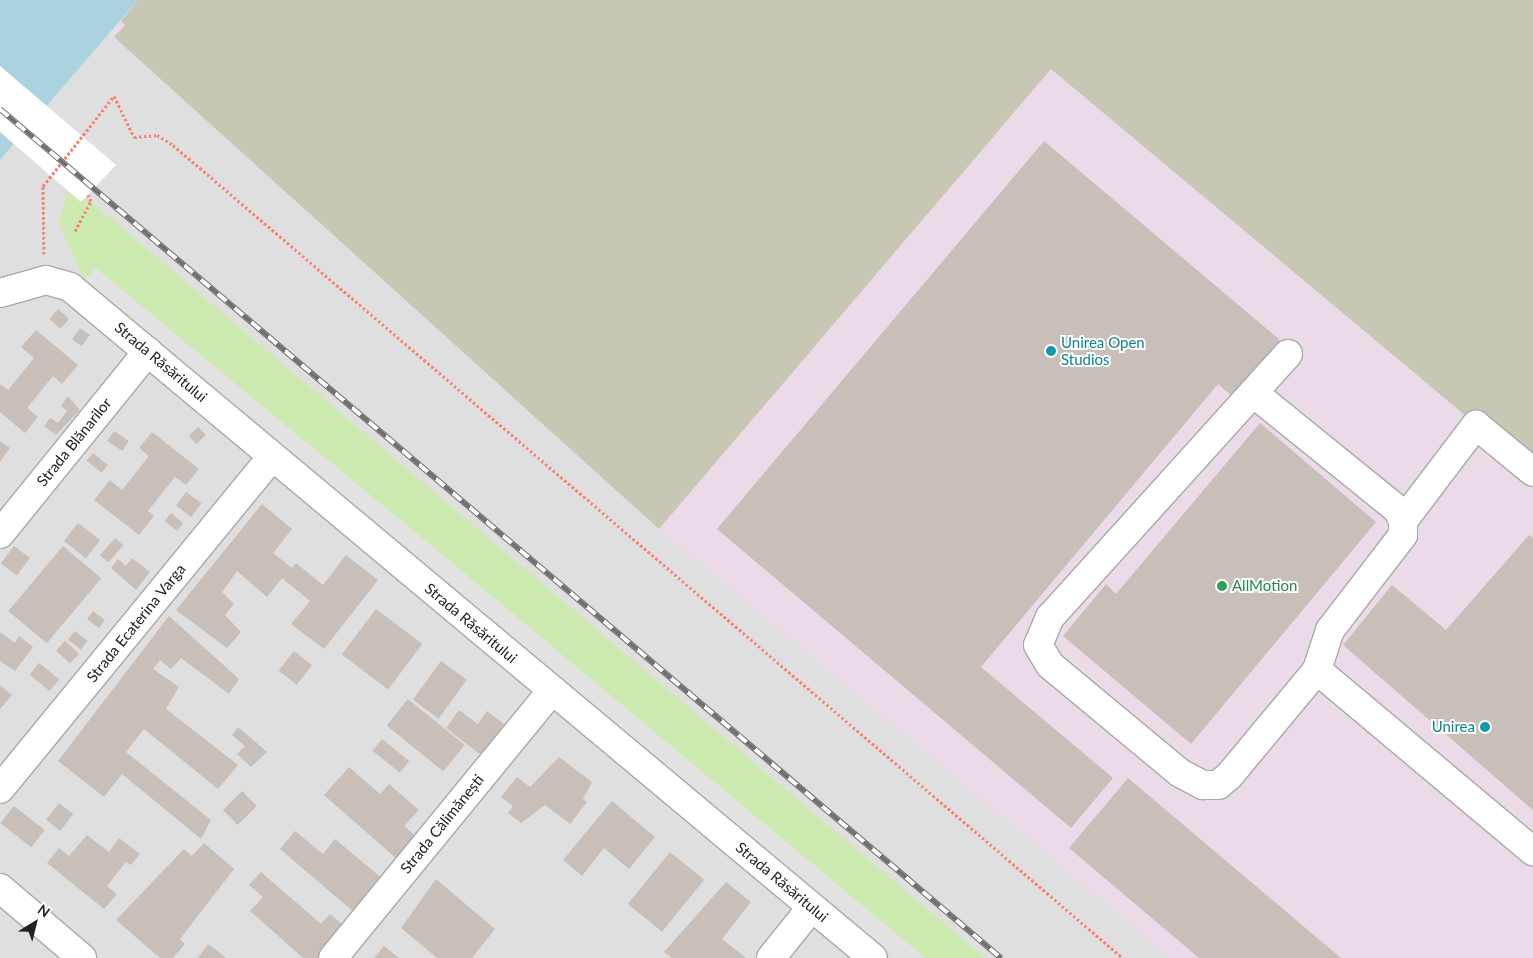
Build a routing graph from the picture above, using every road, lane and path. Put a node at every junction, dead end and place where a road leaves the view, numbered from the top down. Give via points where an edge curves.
1 (88, 195) dead end
2 (75, 231) dead end
3 (58, 283) junction
4 (0, 292) edge
5 (148, 351) junction
6 (1288, 354) dead end
7 (1256, 395) junction
8 (272, 457) junction
9 (1533, 472) edge
10 (1403, 522) junction
11 (0, 534) edge
12 (1317, 670) junction
13 (552, 690) junction
14 (0, 789) edge
15 (1533, 851) edge
16 (0, 888) edge
17 (812, 907) junction
18 (82, 958) edge
19 (333, 958) edge
20 (771, 958) edge
21 (873, 958) edge
22 (1123, 958) edge

1 - 2 path via 91,201
3 - 4 street
3 - 5 street, Strada Răsăritului
3 - 22 path via 43,186 114,96 134,137 157,134 173,145
5 - 8 street, Strada Răsăritului
5 - 11 street, Strada Blănarilor
6 - 7 street
7 - 10 street via 1398,510
7 - 12 street via 1050,617 1038,645 1058,671 1180,773 1203,785 1218,785 1229,776
8 - 13 street, Strada Răsăritului
8 - 14 street, Strada Ecaterina Varga
9 - 10 street via 1476,425
10 - 12 street via 1402,535 1330,630
12 - 15 street
13 - 17 street, Strada Răsăritului
13 - 19 street, Strada Călimănești
16 - 18 street
17 - 20 street
17 - 21 street, Strada Răsăritului

